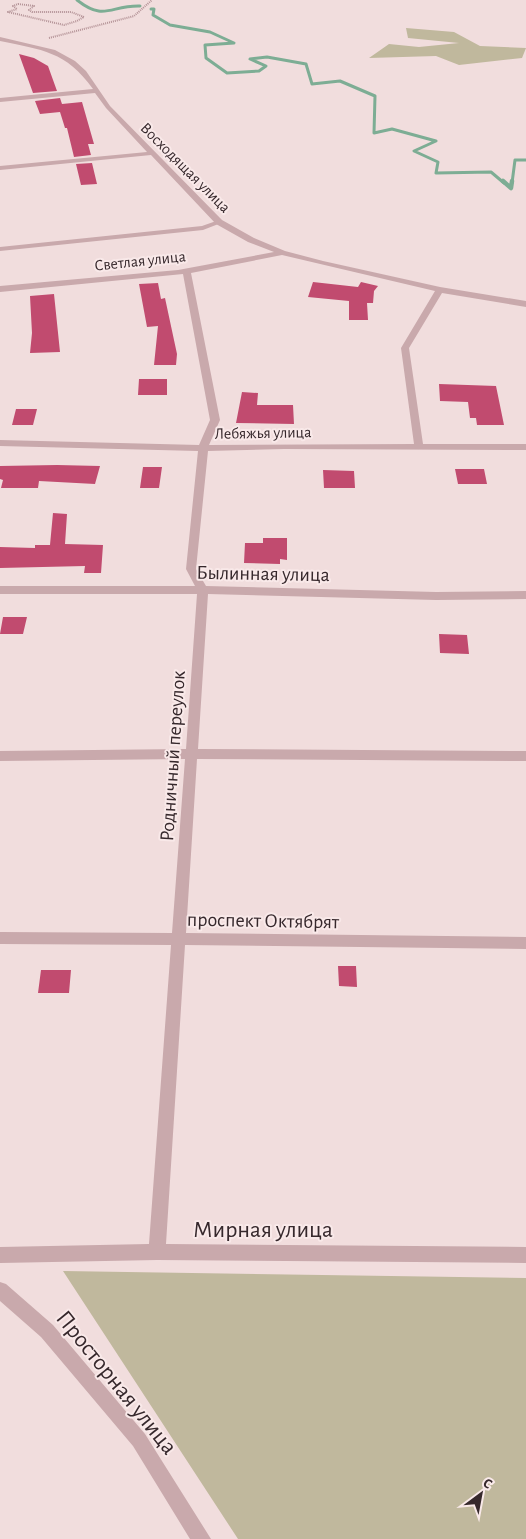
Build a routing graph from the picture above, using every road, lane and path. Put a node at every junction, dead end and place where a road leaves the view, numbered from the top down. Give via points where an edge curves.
1 (152, 0) edge
2 (17, 15) joint
3 (0, 39) edge
4 (31, 46) junction
5 (96, 91) junction
6 (0, 100) edge
7 (154, 153) junction
8 (0, 168) edge
9 (219, 222) junction
10 (0, 249) edge
11 (282, 253) junction
12 (186, 271) junction
13 (0, 289) edge
14 (440, 290) junction
15 (526, 304) edge
16 (0, 443) edge
17 (419, 447) junction
18 (526, 447) edge
19 (203, 448) junction
20 (0, 590) edge
21 (203, 590) junction
22 (526, 595) edge
23 (191, 754) junction
24 (0, 756) edge
25 (526, 756) edge
26 (0, 938) edge
27 (178, 938) junction
28 (526, 943) edge
29 (157, 1252) junction
30 (0, 1255) edge
31 (526, 1255) edge
32 (0, 1290) edge
33 (201, 1539) edge

1 - 4 path via 134,16 46,38
2 - 2 path via 58,26 84,17 71,12 32,12 28,10 34,6 18,4 13,6 17,9 8,12
3 - 4 street, Восходящая улица
4 - 5 street, Восходящая улица via 53,51 73,62
5 - 6 street
5 - 7 street, Восходящая улица
7 - 8 street
7 - 9 street, Восходящая улица
9 - 10 lane via 203,228
9 - 11 street, Восходящая улица
11 - 12 street, Светлая улица
11 - 14 street, Восходящая улица
12 - 13 street, Светлая улица
12 - 19 street via 215,420
14 - 15 street, Восходящая улица
14 - 17 street via 405,348
16 - 19 street, Лебяжья улица
17 - 18 street, Лебяжья улица
17 - 19 street, Лебяжья улица
19 - 21 street via 191,569
20 - 21 street, Былинная улица
21 - 22 street, Былинная улица
21 - 23 street, Родничный переулок
23 - 24 street
23 - 25 street
23 - 27 street, Родничный переулок
26 - 27 street, проспект Октябрят
27 - 28 street, проспект Октябрят
27 - 29 street, Родничный переулок
29 - 30 street, Мирная улица
29 - 31 street, Мирная улица
32 - 33 street, Просторная улица via 47,1331 139,1440

